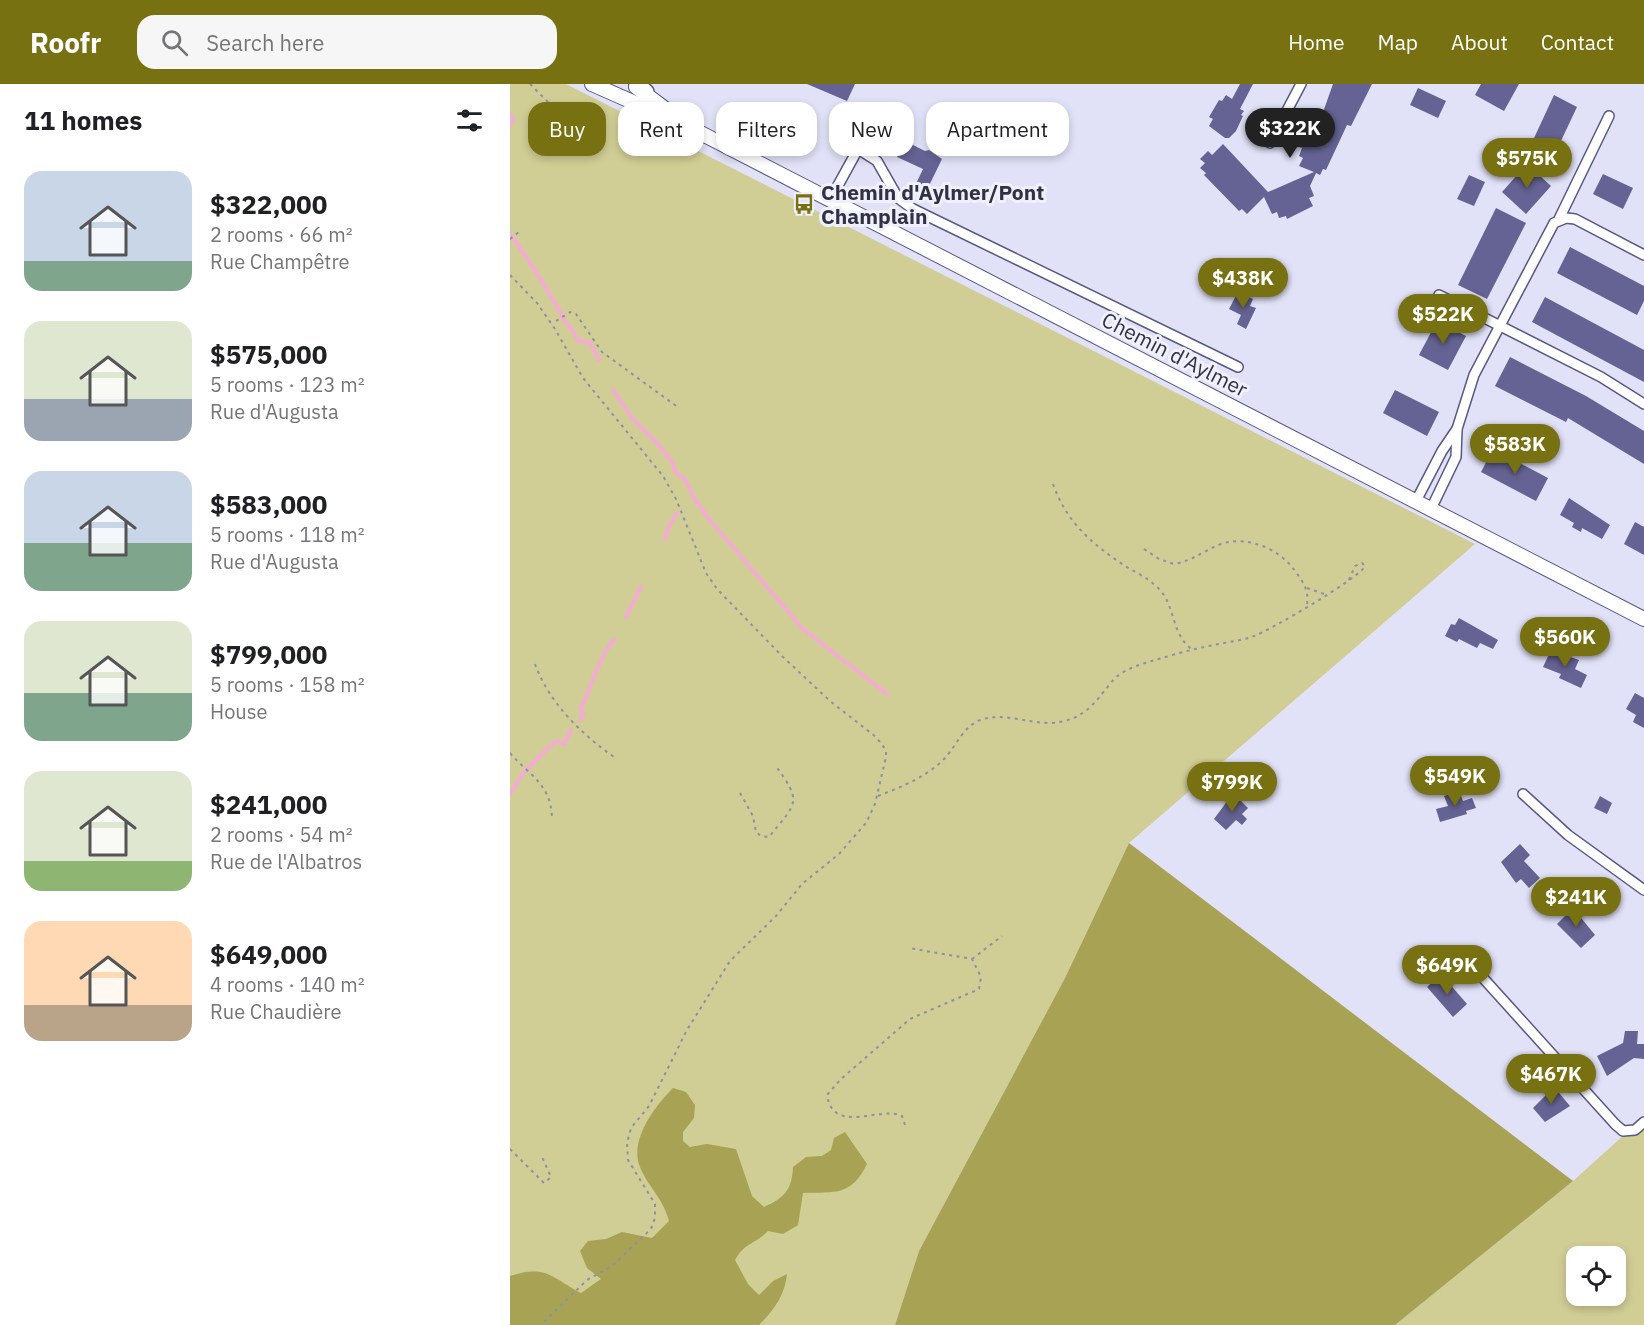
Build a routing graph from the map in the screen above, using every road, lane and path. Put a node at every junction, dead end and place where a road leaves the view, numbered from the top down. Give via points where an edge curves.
1 (530, 84) edge
2 (592, 84) edge
3 (632, 84) edge
4 (1301, 84) edge
5 (641, 88) edge
6 (548, 102) edge
7 (633, 102) edge
8 (658, 102) edge
9 (1609, 116) dead end
10 (704, 135) edge
11 (1270, 143) dead end
12 (830, 200) junction
13 (1559, 219) junction
14 (519, 232) dead end
15 (510, 239) edge
16 (1644, 255) edge
17 (510, 275) edge
18 (1439, 295) dead end
19 (556, 321) dead end
20 (1498, 325) junction
21 (1238, 367) dead end
22 (1644, 404) edge
23 (679, 408) dead end
24 (1457, 429) junction
25 (1053, 484) dead end
26 (1416, 501) junction
27 (1431, 509) junction
28 (1144, 549) dead end
29 (1348, 582) junction
30 (1305, 587) junction
31 (1327, 594) junction
32 (1306, 606) junction
33 (1644, 619) edge
34 (1198, 649) junction
35 (1193, 650) junction
36 (1191, 654) dead end
37 (536, 664) dead end
38 (510, 753) edge
39 (617, 759) dead end
40 (775, 765) dead end
41 (740, 793) dead end
42 (1523, 794) dead end
43 (877, 796) junction
44 (552, 818) dead end
45 (1644, 890) edge
46 (1002, 936) dead end
47 (909, 948) dead end
48 (1465, 958) dead end
49 (972, 959) junction
50 (1644, 1122) edge
51 (905, 1125) dead end
52 (510, 1149) edge
53 (542, 1157) dead end
54 (541, 1325) edge

1 - 6 path
2 - 7 main road, Chemin d'Aylmer
3 - 5 main road, Chemin d'Aylmer
4 - 11 street
5 - 8 main road, Chemin d'Aylmer
9 - 13 street
10 - 12 main road, Chemin d'Aylmer
12 - 21 street via 858,149 877,161 898,198 913,209
12 - 26 main road, Chemin d'Aylmer
13 - 16 street via 1575,219
13 - 20 street via 1549,228
14 - 15 path
17 - 43 path via 545,313 591,389 663,476 717,590 788,662 882,744 886,757
18 - 20 street
19 - 23 path via 570,312 576,314 602,352
20 - 22 street via 1601,377
20 - 24 street via 1467,390
24 - 26 street
24 - 27 street via 1456,457
25 - 35 path via 1063,510 1077,528 1159,589 1169,604 1177,633
26 - 27 main road, Chemin d'Aylmer
27 - 33 main road, Chemin d'Aylmer
28 - 30 path via 1174,564 1221,544 1242,541 1282,556
29 - 29 path via 1364,571 1362,563 1355,566
29 - 31 path
30 - 31 path
30 - 32 path
31 - 32 path
32 - 34 path via 1255,636
34 - 35 path
34 - 36 path
35 - 43 path via 1126,670 1090,708 1064,722 1001,718 979,721 936,767
37 - 39 path via 542,682 565,713
38 - 44 path via 544,788 552,801
40 - 41 path via 795,799 769,837 756,832 753,816
42 - 45 street via 1568,836
43 - 54 path via 866,823 852,840 802,884 725,968 687,1030 649,1106 631,1128 628,1160 655,1204 656,1218 651,1229 612,1266 587,1280
46 - 49 path
47 - 49 path
48 - 50 street via 1615,1124 1623,1131 1635,1130
49 - 51 path via 981,977 977,992 910,1019 827,1095 828,1103 841,1114 866,1118 897,1113
52 - 53 path via 544,1183 551,1177

